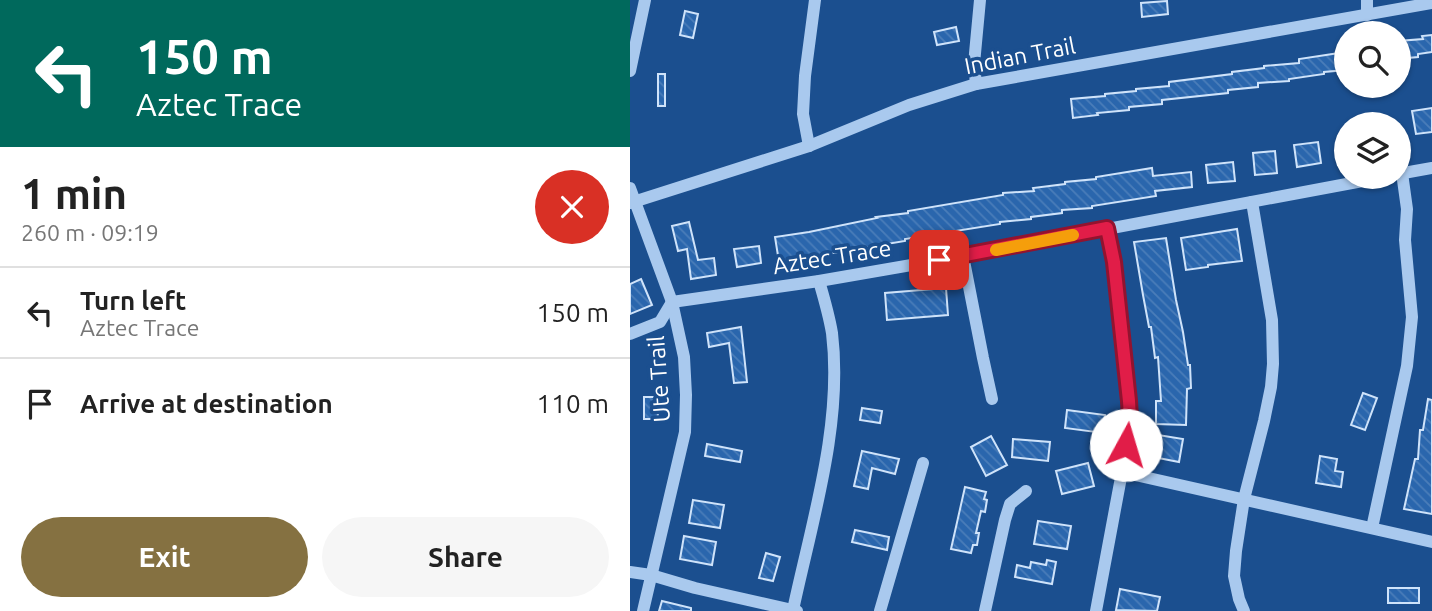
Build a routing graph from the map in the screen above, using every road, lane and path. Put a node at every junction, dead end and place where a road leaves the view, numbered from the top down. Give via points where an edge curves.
1 (645, 0) edge
2 (815, 0) edge
3 (980, 0) edge
4 (1367, 0) edge
5 (1432, 3) edge
6 (1367, 15) junction
7 (630, 71) edge
8 (976, 84) junction
9 (809, 146) junction
10 (1432, 168) edge
11 (1411, 172) edge
12 (1334, 186) edge
13 (630, 188) edge
14 (1403, 189) edge
15 (1252, 202) junction
16 (632, 203) edge
17 (636, 224) edge
18 (1107, 228) junction
19 (963, 256) junction
20 (819, 281) junction
21 (671, 302) junction
22 (630, 334) edge
23 (992, 399) dead end
24 (923, 463) dead end
25 (1122, 472) junction
26 (1026, 491) dead end
27 (1244, 499) junction
28 (1372, 528) junction
29 (1432, 542) edge
30 (630, 572) edge
31 (651, 575) junction
32 (795, 610) edge
33 (643, 611) edge
34 (880, 611) edge
35 (985, 611) edge
36 (1096, 611) edge
37 (1244, 611) edge

1 - 7 street
2 - 9 street via 803,114
3 - 8 street
4 - 6 street
5 - 6 street, Indian Trail
6 - 8 street, Indian Trail
8 - 9 street, Indian Trail via 909,105
9 - 16 street, Indian Trail
10 - 11 street
12 - 15 street, Aztec Trace
13 - 16 street, Ute Trail
14 - 28 street via 1412,317 1407,366
15 - 18 street, Aztec Trace
15 - 27 street via 1272,320 1273,364
16 - 17 street, Ute Trail
17 - 21 street, Ute Trail
18 - 19 street, Aztec Trace
18 - 25 street via 1129,401
19 - 20 street, Aztec Trace
19 - 23 street
20 - 21 street, Aztec Trace
20 - 32 street via 834,360 830,433
21 - 22 street via 660,322
21 - 31 street, Ute Trail via 684,357 685,432
24 - 34 street
25 - 27 street
25 - 36 street
26 - 35 street via 1010,504
27 - 28 street
27 - 37 street via 1234,576
28 - 29 street
30 - 31 street
31 - 32 street
31 - 33 street, Ute Trail

